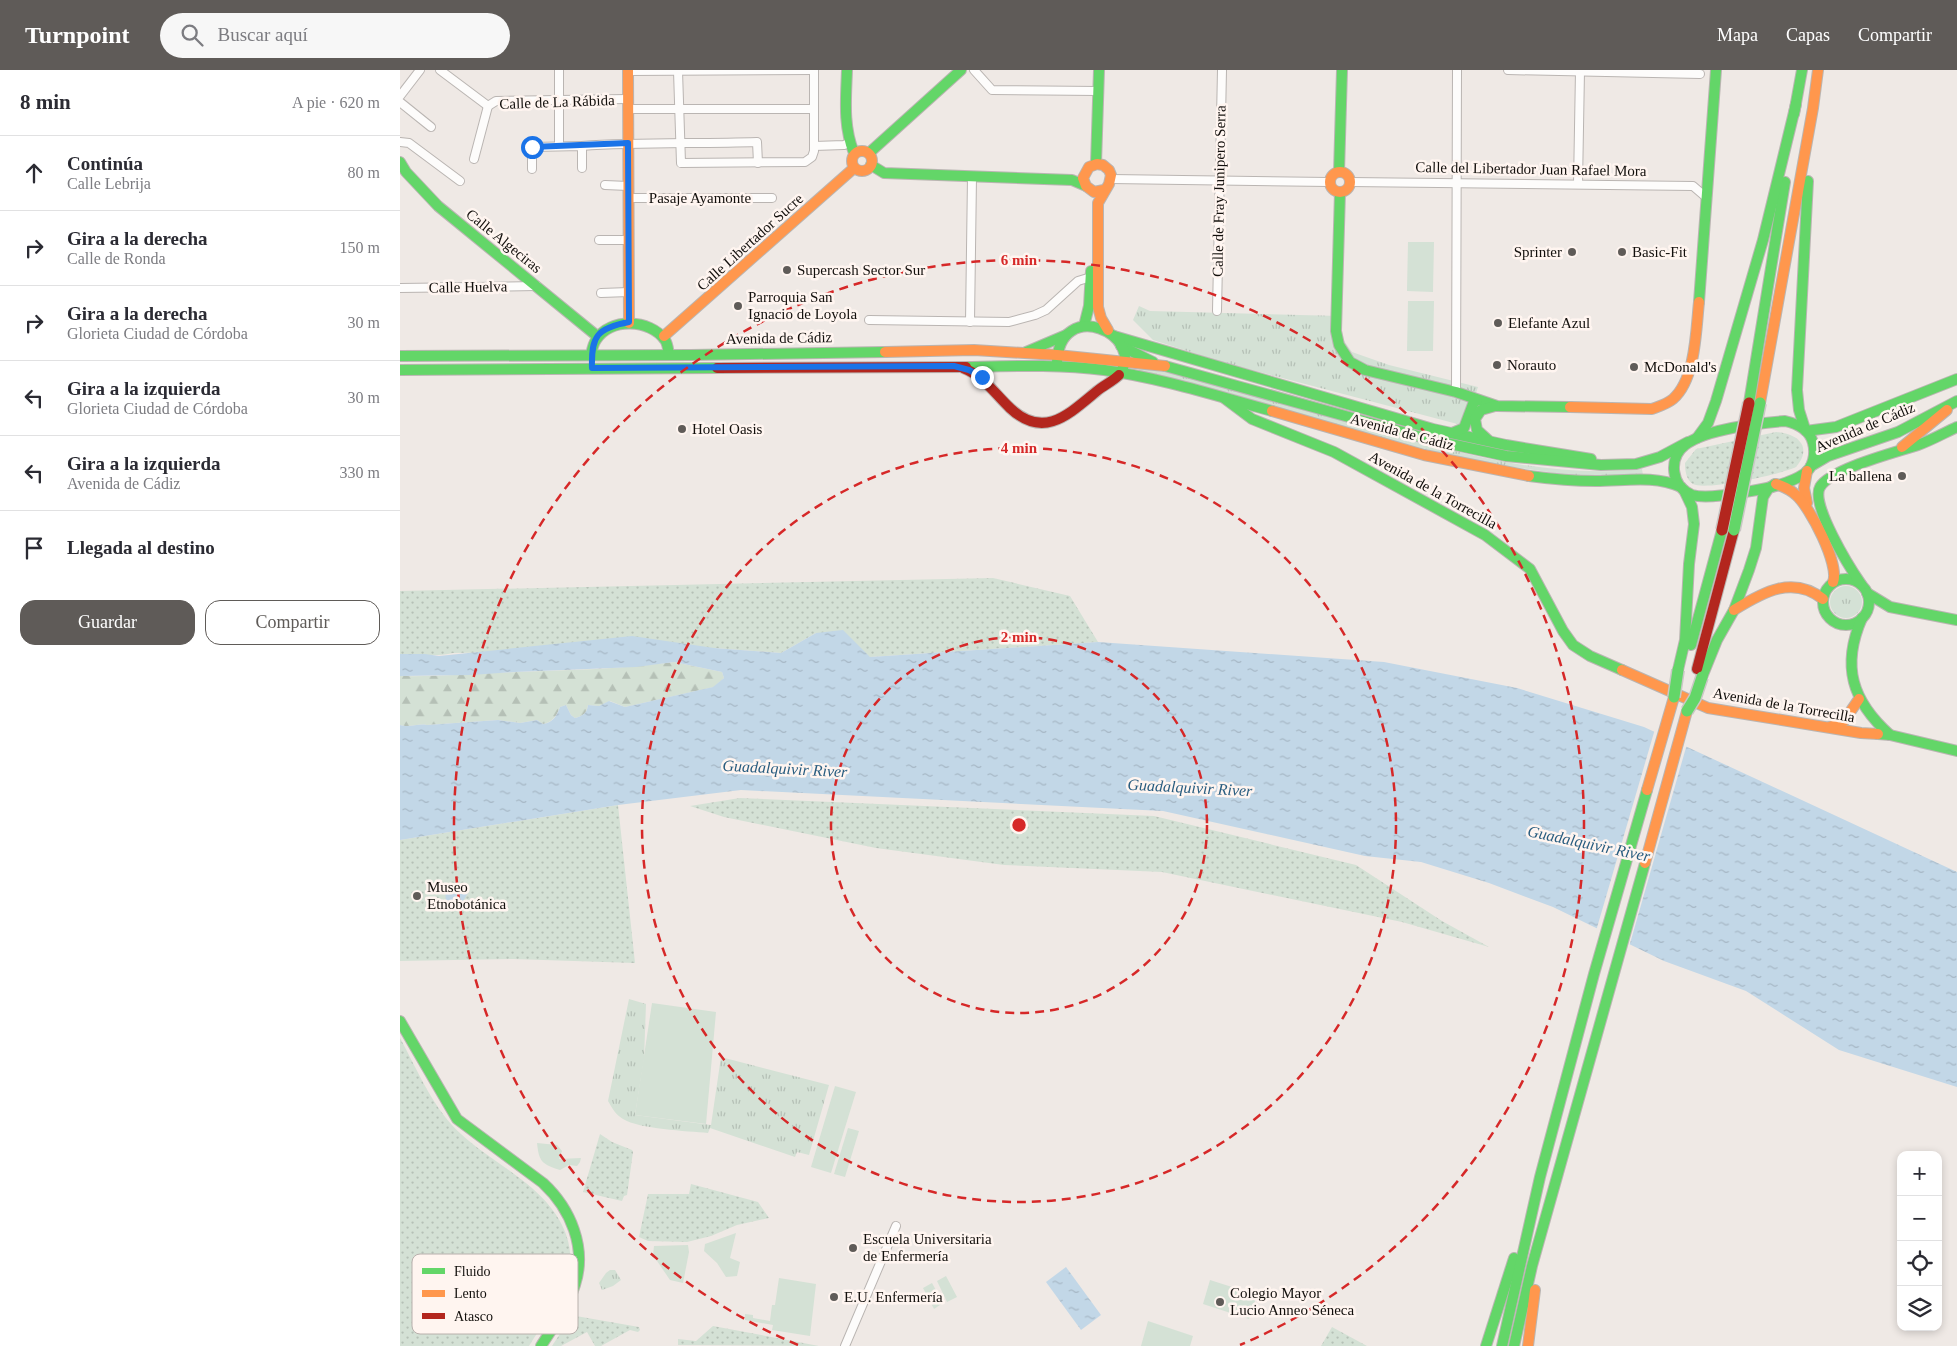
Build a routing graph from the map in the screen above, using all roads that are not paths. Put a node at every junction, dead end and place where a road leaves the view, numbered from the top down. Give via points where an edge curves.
1 (420, 70) edge
2 (440, 70) edge
3 (559, 70) edge
4 (628, 70) edge
5 (814, 70) edge
6 (846, 70) edge
7 (961, 70) edge
8 (974, 70) edge
9 (1099, 70) edge
10 (1222, 70) edge
11 (1342, 70) edge
12 (1457, 70) edge
13 (1508, 70) edge
14 (1716, 70) edge
15 (1802, 70) edge
16 (1818, 70) edge
17 (678, 71) edge
18 (1580, 71) junction
19 (1700, 74) dead end
20 (403, 87) edge
21 (1098, 91) junction
22 (400, 96) edge
23 (559, 101) junction
24 (400, 102) edge
25 (628, 104) junction
26 (1796, 104) junction
27 (488, 106) junction
28 (679, 108) junction
29 (1813, 108) junction
30 (814, 109) junction
31 (431, 127) dead end
32 (400, 142) edge
33 (628, 143) junction
34 (680, 144) junction
35 (559, 146) junction
36 (582, 146) junction
37 (814, 146) junction
38 (852, 148) junction
39 (474, 159) dead end
40 (870, 159) junction
41 (400, 162) edge
42 (758, 162) junction
43 (1096, 164) junction
44 (582, 168) dead end
45 (854, 168) junction
46 (532, 169) dead end
47 (1339, 172) junction
48 (1084, 173) junction
49 (972, 177) junction
50 (1111, 179) junction
51 (1072, 180) junction
52 (1219, 180) junction
53 (460, 181) dead end
54 (1330, 182) junction
55 (1350, 182) junction
56 (1456, 183) junction
57 (1578, 184) junction
58 (605, 185) dead end
59 (628, 186) junction
60 (1088, 188) junction
61 (1104, 190) junction
62 (1340, 192) junction
63 (628, 198) junction
64 (772, 198) dead end
65 (1708, 198) junction
66 (600, 240) dead end
67 (629, 240) junction
68 (1090, 277) junction
69 (537, 286) junction
70 (400, 288) edge
71 (629, 292) junction
72 (601, 293) dead end
73 (1217, 312) dead end
74 (869, 320) dead end
75 (629, 322) junction
76 (970, 322) junction
77 (1084, 326) junction
78 (1067, 335) junction
79 (597, 336) junction
80 (664, 336) junction
81 (1115, 338) junction
82 (1023, 353) junction
83 (591, 355) junction
84 (669, 355) junction
85 (400, 356) edge
86 (1123, 360) junction
87 (1059, 361) junction
88 (1158, 364) junction
89 (954, 366) junction
90 (592, 368) junction
91 (610, 368) junction
92 (400, 370) edge
93 (1121, 373) junction
94 (1957, 379) edge
95 (1452, 391) junction
96 (1263, 393) junction
97 (1314, 395) junction
98 (1224, 398) junction
99 (1957, 401) edge
100 (1754, 403) junction
101 (1476, 406) junction
102 (1957, 427) edge
103 (1806, 430) junction
104 (1451, 433) junction
105 (1692, 440) junction
106 (1493, 442) junction
107 (1888, 454) junction
108 (1636, 464) junction
109 (1809, 469) junction
110 (1776, 484) junction
111 (1683, 489) junction
112 (1809, 512) junction
113 (1834, 568) junction
114 (1846, 578) junction
115 (1833, 582) junction
116 (1864, 589) junction
117 (1822, 599) junction
118 (1890, 607) junction
119 (1734, 610) junction
120 (1864, 616) junction
121 (1957, 620) edge
122 (1839, 624) junction
123 (1852, 644) junction
124 (1690, 673) junction
125 (1859, 699) junction
126 (1830, 727) junction
127 (1890, 734) junction
128 (1957, 751) edge
129 (400, 1021) edge
130 (1530, 1218) junction
131 (896, 1226) dead end
132 (1542, 1231) junction
133 (578, 1275) edge
134 (549, 1334) edge
135 (541, 1346) edge
136 (845, 1346) edge
137 (1486, 1346) edge
138 (1502, 1346) edge
139 (1514, 1346) edge
140 (1528, 1346) edge

1 - 20 street
2 - 27 street, Calle de La Rábida
3 - 23 street
4 - 17 street
4 - 25 main road
5 - 17 street
5 - 30 street
6 - 38 main road via 846,128
7 - 40 main road
8 - 21 street via 992,90
9 - 21 main road
10 - 52 street, Calle de Fray Junipero Serra
11 - 47 main road
12 - 56 street
13 - 18 street
14 - 65 main road
15 - 26 main road
16 - 29 main road
17 - 28 street
18 - 19 street
18 - 57 street
20 - 22 street
21 - 43 main road
23 - 25 street, Calle de La Rábida
23 - 27 street, Calle de La Rábida via 496,101
23 - 35 street
24 - 31 street
25 - 28 street, Calle de La Rábida
25 - 33 main road
26 - 100 main road
26 - 105 main road via 1763,240 1716,401 1708,423
27 - 39 street
28 - 30 street, Calle de La Rábida
28 - 34 street
29 - 100 main road
29 - 103 main road via 1797,390
30 - 37 street
32 - 53 street via 409,143
33 - 34 street
33 - 36 street
33 - 59 main road
34 - 42 street via 681,162
34 - 42 street via 757,142
35 - 36 street
35 - 46 street via 532,147
36 - 44 street
37 - 38 street via 844,145
37 - 42 street via 812,158 805,162
38 - 40 main road via 863,150
38 - 45 main road
40 - 45 main road via 864,171
40 - 49 main road via 884,173
41 - 69 main road, Calle Algeciras via 438,206
43 - 48 main road
43 - 50 main road via 1109,170
45 - 80 main road, Calle Libertador Sucre
47 - 54 main road via 1333,174
47 - 55 main road via 1348,176
48 - 51 main road
48 - 60 main road
49 - 51 main road
49 - 76 street
50 - 52 street
50 - 61 main road
51 - 60 main road
52 - 54 street
52 - 73 street, Calle de Fray Junipero Serra
54 - 62 main road via 1334,190
55 - 56 street, Calle del Libertador Juan Rafael Mora
55 - 62 main road via 1348,188
56 - 57 street, Calle del Libertador Juan Rafael Mora
56 - 95 street
57 - 65 street, Calle del Libertador Juan Rafael Mora via 1693,186
58 - 59 street
59 - 63 main road
60 - 61 main road via 1098,192
60 - 68 main road via 1094,210
61 - 81 main road via 1098,203 1098,307 1101,318
62 - 95 main road via 1336,331 1339,345 1350,362 1365,370
63 - 64 street, Pasaje Ayamonte
63 - 67 main road
65 - 101 main road via 1696,336 1690,367 1678,396 1652,409
66 - 67 street
67 - 71 main road
68 - 76 street via 1078,281 1054,304 1035,315 1009,322
68 - 77 main road via 1089,308
69 - 70 street, Calle Huelva
69 - 79 main road, Calle Algeciras
71 - 72 street
71 - 75 main road
74 - 76 street
75 - 79 main road via 605,329
75 - 80 main road
77 - 78 main road
77 - 81 main road via 1094,326
78 - 82 main road
78 - 87 main road via 1060,345
79 - 83 main road
80 - 84 main road
81 - 86 main road
81 - 88 main road, Avenida de Cádiz
81 - 97 main road, Avenida de Cádiz
82 - 84 main road, Avenida de Cádiz via 965,350
82 - 87 main road, Avenida de Cádiz
83 - 84 main road, Avenida de Cádiz
83 - 85 main road, Avenida de Cádiz
83 - 90 main road
84 - 91 main road via 662,362 626,362
86 - 87 main road, Avenida de Cádiz
86 - 88 main road, Avenida de Cádiz
86 - 93 main road
87 - 89 main road, Avenida de Cádiz
87 - 93 main road, Avenida de Cádiz
88 - 96 main road, Avenida de Cádiz
89 - 91 main road, Avenida de Cádiz
89 - 93 main road, Avenida de Cádiz via 976,373 1013,411 1026,419 1040,422 1054,422 1069,415
90 - 91 main road, Avenida de Cádiz
90 - 92 main road, Avenida de Cádiz
93 - 98 main road, Avenida de Cádiz
94 - 103 main road, Avenida de Cádiz via 1836,427
95 - 101 main road
96 - 97 main road, Avenida de Cádiz via 1290,397
96 - 108 main road, Avenida de Cádiz via 1488,453 1601,465
97 - 104 main road, Avenida de Cádiz
98 - 111 main road, Avenida de Cádiz via 1454,462 1502,472 1595,481 1659,480 1672,482
98 - 126 main road, Avenida de la Torrecilla via 1252,419 1320,446 1477,529 1535,575 1562,631 1573,646 1590,656 1708,708
99 - 107 main road via 1906,445
99 - 109 main road, Avenida de Cádiz via 1898,432 1828,456
100 - 124 main road, bridge via 1728,530
101 - 104 main road via 1464,428
101 - 106 main road via 1478,432
102 - 107 main road via 1916,446
103 - 105 main road via 1790,422 1773,422
103 - 109 main road via 1814,451
104 - 106 main road, Avenida de Cádiz
105 - 108 main road, Avenida de Cádiz via 1665,455
105 - 111 main road via 1679,451 1674,461 1675,475
106 - 108 main road, Avenida de Cádiz
107 - 116 main road via 1829,478 1818,492 1822,509 1844,558
109 - 110 main road, Avenida de Cádiz via 1800,477
109 - 112 main road via 1804,488
110 - 111 main road, Avenida de Cádiz via 1705,497
110 - 112 main road via 1800,497
110 - 119 main road via 1768,489 1762,502 1756,548
111 - 124 main road via 1692,507 1694,524 1686,626
112 - 113 main road
113 - 114 main road
113 - 115 main road
114 - 115 main road
114 - 116 main road
115 - 117 main road
116 - 118 main road
116 - 120 main road via 1869,604
117 - 119 main road via 1805,588 1782,588 1760,593
117 - 122 main road via 1824,612
118 - 120 main road via 1879,608
118 - 121 main road
119 - 124 main road via 1717,640
120 - 122 main road via 1854,624
120 - 123 main road
122 - 123 main road
123 - 125 main road via 1853,678
124 - 130 main road, bridge via 1674,696 1594,974
124 - 132 main road via 1687,710
125 - 126 main road via 1844,721
125 - 127 main road via 1872,719
126 - 127 main road, Avenida de la Torrecilla
127 - 128 main road, Avenida de la Torrecilla
129 - 133 main road via 457,1119 546,1185 562,1205 574,1226 580,1250
130 - 137 main road via 1520,1239
130 - 138 main road
131 - 136 street
132 - 139 main road
132 - 140 main road via 1542,1252
134 - 135 main road

